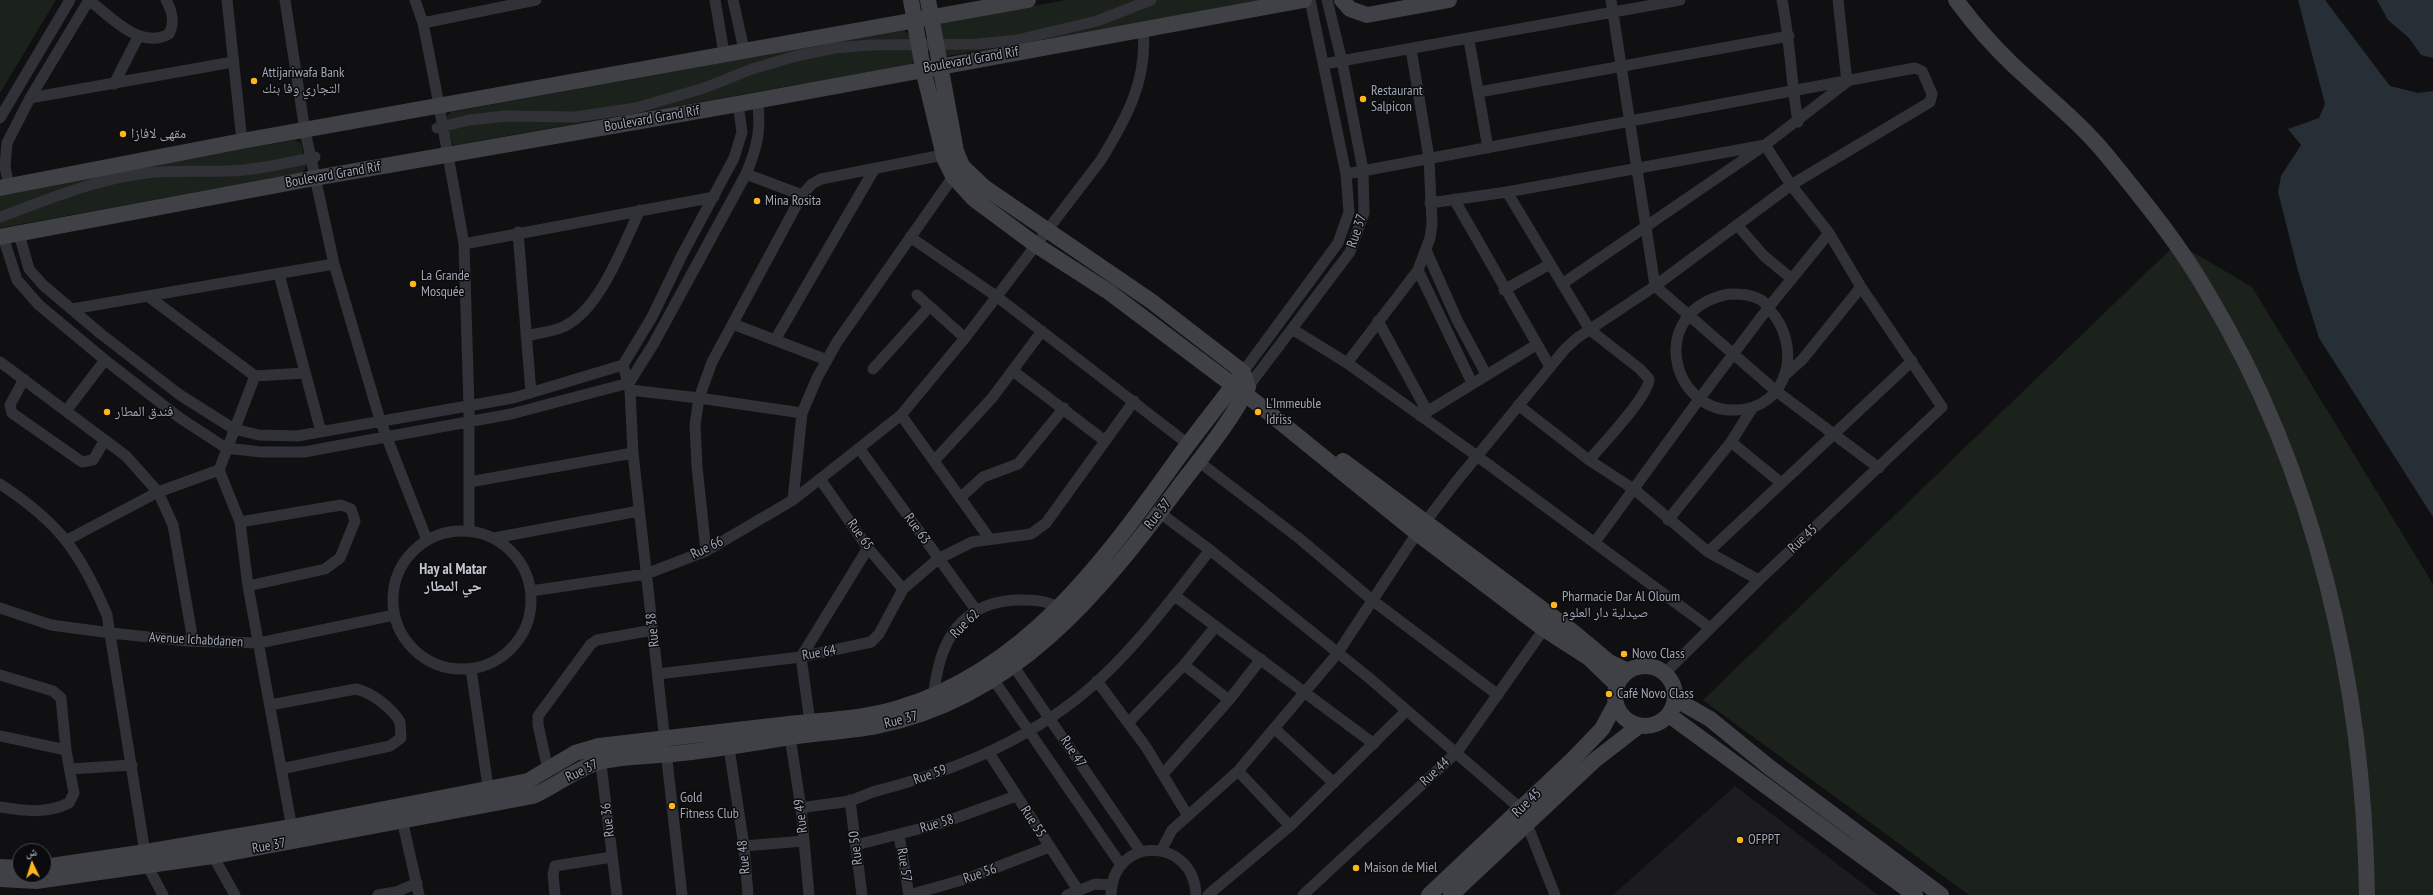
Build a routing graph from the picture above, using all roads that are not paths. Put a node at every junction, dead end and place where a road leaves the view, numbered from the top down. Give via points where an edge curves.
1 (70, 0) edge
2 (89, 0) edge
3 (166, 0) edge
4 (227, 0) edge
5 (285, 0) edge
6 (415, 0) edge
7 (536, 0) edge
8 (715, 0) edge
9 (733, 0) edge
10 (911, 0) edge
11 (928, 0) edge
12 (1028, 0) edge
13 (1151, 0) edge
14 (1304, 0) edge
15 (1310, 0) edge
16 (1327, 0) edge
17 (1342, 0) edge
18 (1449, 0) edge
19 (1611, 0) edge
20 (1680, 0) edge
21 (1782, 0) edge
22 (1838, 0) edge
23 (1956, 0) edge
24 (489, 4) edge
25 (1613, 12) junction
26 (931, 18) junction
27 (914, 21) junction
28 (422, 23) junction
29 (1143, 30) junction
30 (1790, 36) junction
31 (138, 37) junction
32 (1469, 40) junction
33 (918, 44) junction
34 (936, 45) junction
35 (1411, 49) junction
36 (744, 50) junction
37 (724, 53) junction
38 (1342, 61) junction
39 (233, 62) junction
40 (1324, 64) junction
41 (939, 66) junction
42 (1620, 67) junction
43 (923, 69) junction
44 (1847, 82) junction
45 (114, 84) junction
46 (1793, 91) junction
47 (1479, 92) junction
48 (30, 98) junction
49 (757, 100) junction
50 (738, 104) junction
51 (439, 106) junction
52 (1, 111) edge
53 (1629, 122) junction
54 (1798, 122) junction
55 (440, 127) junction
56 (305, 131) junction
57 (242, 141) junction
58 (1765, 145) junction
59 (1488, 148) junction
60 (448, 154) junction
61 (943, 155) junction
62 (313, 157) junction
63 (1429, 158) junction
64 (875, 168) junction
65 (1636, 168) junction
66 (1363, 170) junction
67 (957, 171) junction
68 (746, 174) junction
69 (1346, 174) junction
70 (315, 178) junction
71 (1791, 185) junction
72 (4, 187) edge
73 (1507, 192) junction
74 (802, 195) junction
75 (714, 197) junction
76 (1454, 199) junction
77 (1430, 203) junction
78 (640, 210) junction
79 (0, 217) edge
80 (1738, 226) junction
81 (1647, 227) junction
82 (1045, 231) junction
83 (518, 232) junction
84 (1829, 233) junction
85 (19, 234) junction
86 (1, 237) edge
87 (910, 237) junction
88 (1338, 243) junction
89 (464, 244) junction
90 (1036, 245) junction
91 (1426, 250) junction
92 (1350, 252) junction
93 (334, 264) junction
94 (1550, 264) junction
95 (1418, 270) junction
96 (279, 274) junction
97 (1792, 280) junction
98 (1562, 284) junction
99 (1655, 286) junction
100 (1861, 286) junction
101 (1504, 290) junction
102 (917, 295) dead end
103 (996, 296) junction
104 (149, 297) junction
105 (929, 307) junction
106 (1768, 308) junction
107 (72, 309) junction
108 (1688, 314) junction
109 (1457, 320) junction
110 (1378, 321) junction
111 (733, 324) junction
112 (1445, 326) junction
113 (1292, 329) junction
114 (1590, 330) junction
115 (1042, 331) junction
116 (526, 336) junction
117 (965, 338) junction
118 (775, 340) junction
119 (1536, 345) junction
120 (1733, 355) junction
121 (105, 360) junction
122 (827, 360) junction
123 (1912, 361) junction
124 (0, 362) edge
125 (1347, 363) junction
126 (623, 365) junction
127 (1549, 365) junction
128 (873, 369) dead end
129 (1013, 371) junction
130 (1243, 372) junction
131 (304, 374) junction
132 (1486, 374) junction
133 (255, 376) junction
134 (1784, 376) junction
135 (24, 379) junction
136 (1472, 383) junction
137 (629, 387) junction
138 (1242, 389) junction
139 (1776, 391) junction
140 (531, 393) junction
141 (699, 398) junction
142 (1700, 398) junction
143 (1134, 401) junction
144 (1518, 405) junction
145 (469, 406) junction
146 (1753, 407) junction
147 (1064, 408) junction
148 (66, 411) junction
149 (802, 413) junction
150 (1424, 414) junction
151 (901, 415) junction
152 (380, 420) junction
153 (469, 422) junction
154 (234, 429) junction
155 (321, 432) junction
156 (1832, 433) junction
157 (387, 438) junction
158 (105, 440) junction
159 (1105, 441) junction
160 (1731, 442) junction
161 (1188, 444) junction
162 (226, 448) junction
163 (859, 448) junction
164 (633, 453) junction
165 (1477, 456) junction
166 (1589, 460) junction
167 (1198, 461) junction
168 (934, 462) junction
169 (1879, 468) junction
170 (219, 470) junction
171 (820, 479) junction
172 (469, 482) junction
173 (1780, 482) junction
174 (0, 484) edge
175 (1635, 490) junction
176 (158, 492) junction
177 (960, 498) junction
178 (793, 500) junction
179 (639, 510) junction
180 (1160, 513) junction
181 (1668, 520) junction
182 (240, 522) junction
183 (1422, 527) junction
184 (469, 531) junction
185 (494, 538) junction
186 (989, 538) junction
187 (67, 540) junction
188 (428, 540) junction
189 (1595, 542) junction
190 (868, 548) junction
191 (1210, 550) junction
192 (706, 551) junction
193 (1708, 552) junction
194 (938, 559) junction
195 (646, 574) junction
196 (1760, 580) junction
197 (248, 586) junction
198 (903, 588) junction
199 (531, 591) junction
200 (1175, 596) junction
201 (1372, 600) junction
202 (0, 608) edge
203 (976, 610) junction
204 (1065, 614) junction
205 (394, 615) junction
206 (1216, 626) junction
207 (1710, 628) junction
208 (1544, 629) junction
209 (653, 630) junction
210 (111, 633) junction
211 (193, 641) junction
212 (259, 643) junction
213 (1337, 654) junction
214 (801, 657) junction
215 (1009, 659) junction
216 (1261, 659) junction
217 (1184, 666) junction
218 (471, 669) junction
219 (1628, 671) junction
220 (658, 674) junction
221 (989, 674) junction
222 (1665, 674) junction
223 (0, 675) edge
224 (1097, 682) junction
225 (1617, 685) junction
226 (1305, 693) junction
227 (1498, 695) junction
228 (1229, 700) junction
229 (1675, 700) junction
230 (935, 702) junction
231 (1616, 703) junction
232 (270, 705) junction
233 (1406, 711) junction
234 (1669, 715) junction
235 (1050, 717) junction
236 (810, 722) junction
237 (1128, 723) junction
238 (1639, 726) junction
239 (1274, 728) junction
240 (1029, 733) junction
241 (0, 736) edge
242 (790, 737) junction
243 (665, 739) junction
244 (1374, 744) junction
245 (730, 748) junction
246 (66, 750) junction
247 (1457, 752) junction
248 (988, 753) junction
249 (600, 754) junction
250 (667, 755) junction
251 (132, 765) junction
252 (70, 769) junction
253 (281, 769) junction
254 (548, 770) junction
255 (1238, 771) junction
256 (1163, 774) junction
257 (1334, 783) junction
258 (488, 789) junction
259 (1016, 796) junction
260 (850, 800) junction
261 (491, 805) junction
262 (0, 807) edge
263 (801, 808) junction
264 (400, 814) junction
265 (1188, 816) junction
266 (1524, 816) junction
267 (1290, 826) junction
268 (293, 834) junction
269 (899, 835) junction
270 (804, 841) junction
271 (856, 845) junction
272 (744, 846) junction
273 (1049, 847) junction
274 (1162, 850) junction
275 (1141, 852) junction
276 (214, 856) junction
277 (612, 857) junction
278 (146, 859) junction
279 (1121, 864) junction
280 (52, 865) edge
281 (0, 867) edge
282 (12, 868) edge
283 (0, 879) edge
284 (417, 883) junction
285 (1111, 890) edge
286 (1072, 892) edge
287 (393, 893) edge
288 (163, 895) edge
289 (235, 895) edge
290 (378, 895) edge
291 (419, 895) edge
292 (555, 895) edge
293 (617, 895) edge
294 (682, 895) edge
295 (748, 895) edge
296 (810, 895) edge
297 (862, 895) edge
298 (909, 895) edge
299 (1196, 895) edge
300 (1208, 895) edge
301 (1303, 895) edge
302 (1429, 895) edge
303 (1451, 895) edge
304 (1555, 895) edge
305 (1915, 895) edge
306 (1942, 895) edge
307 (2367, 895) edge

1 - 52 street
2 - 31 street
2 - 48 street
3 - 31 street via 172,22 169,34 157,38
4 - 39 street
5 - 56 street
6 - 28 street
7 - 24 street
8 - 37 street
9 - 36 street
10 - 27 street
11 - 26 street
12 - 26 street
13 - 34 street via 1097,21 1048,34 1017,40
14 - 29 street, Boulevard Grand Rif
15 - 40 street, Rue 37
16 - 38 street, Rue 37
17 - 18 street via 1350,9 1367,15
19 - 25 street
20 - 25 street
21 - 30 street
22 - 44 street
23 - 307 street via 2001,52 2093,139 2167,232 2208,294 2261,394 2304,505 2324,570 2339,634 2360,763
24 - 28 street
25 - 32 street
25 - 42 street
26 - 27 street
26 - 34 street
27 - 33 street
27 - 36 street
28 - 51 street
29 - 41 street, Boulevard Grand Rif
29 - 82 street, Rue 66 via 1144,63 1138,86 1117,135 1101,160
30 - 42 street
30 - 46 street
31 - 45 street
32 - 35 street
32 - 47 street
33 - 34 street
33 - 43 street
33 - 55 street via 835,48 796,56 664,101 628,109 575,116 506,116
34 - 41 street
35 - 38 street
35 - 63 street
36 - 37 street
37 - 51 street
38 - 40 street
38 - 66 street, Rue 37
39 - 45 street
39 - 57 street
40 - 69 street, Rue 37
41 - 43 street, Boulevard Grand Rif
41 - 67 street via 956,151
42 - 47 street
42 - 53 street
43 - 49 street, Boulevard Grand Rif
43 - 61 street
44 - 46 street
44 - 54 street
44 - 71 street via 1917,68 1922,71 1932,98 1930,102
45 - 48 street
46 - 53 street
46 - 54 street
47 - 59 street
48 - 72 street via 7,143
49 - 50 street, Boulevard Grand Rif
49 - 68 street via 760,131 758,145
50 - 60 street, Boulevard Grand Rif
50 - 75 street via 742,132 740,142
51 - 55 street
51 - 56 street
53 - 59 street
53 - 65 street
54 - 58 street
55 - 60 street
56 - 57 street
56 - 62 street
57 - 72 street
58 - 65 street
58 - 71 street
58 - 81 street
59 - 63 street
60 - 70 street, Boulevard Grand Rif
60 - 89 street
61 - 64 street
61 - 67 street
62 - 70 street
62 - 79 street via 267,167 228,171 155,172 128,176 46,198
63 - 66 street
63 - 77 street
64 - 74 street via 821,179
64 - 118 street
65 - 73 street
65 - 81 street
66 - 69 street
66 - 92 street, Rue 37 via 1364,213
67 - 82 street
67 - 87 street
67 - 90 street via 974,199
68 - 74 street
68 - 137 street
69 - 88 street, Rue 37 via 1349,212
70 - 85 street, Boulevard Grand Rif
70 - 93 street
71 - 80 street
71 - 84 street
73 - 76 street
73 - 94 street
74 - 111 street
75 - 78 street
75 - 126 street via 652,317
76 - 77 street
76 - 101 street
77 - 91 street via 1432,224
78 - 83 street
78 - 116 street via 600,290 589,306 565,326
80 - 97 street via 1764,256
80 - 99 street
81 - 98 street
81 - 99 street
82 - 90 street, Rue 66
82 - 130 street via 1151,301
83 - 89 street
83 - 116 street
84 - 97 street
84 - 100 street
85 - 86 street, Boulevard Grand Rif
85 - 107 street via 29,269 43,285
86 - 121 street via 13,272 26,291
87 - 103 street
87 - 122 street
88 - 92 street
88 - 130 street, Rue 37
89 - 145 street
90 - 103 street, Rue 66
90 - 138 street via 1109,292
91 - 95 street
91 - 109 street
92 - 113 street, Rue 37
93 - 96 street
93 - 152 street
94 - 98 street
94 - 101 street
95 - 110 street
95 - 112 street
96 - 104 street
96 - 131 street
97 - 106 street
98 - 114 street
99 - 108 street
99 - 114 street
100 - 123 street
100 - 134 street via 1802,360
101 - 119 street
102 - 105 street
103 - 115 street
103 - 117 street, Rue 66
104 - 107 street
104 - 133 street
105 - 117 street
105 - 128 street
106 - 108 street via 1763,301 1752,296 1729,294 1707,300
106 - 120 street
106 - 134 street via 1780,322 1788,340 1788,359
107 - 154 street via 180,395
108 - 120 street
108 - 142 street via 1678,335 1676,358 1684,380
109 - 112 street
109 - 132 street
110 - 125 street
110 - 150 street
111 - 118 street
111 - 141 street via 712,362
112 - 136 street
113 - 125 street
113 - 138 street, Rue 37
114 - 127 street
114 - 166 street via 1646,374 1649,381 1645,392
115 - 129 street
115 - 143 street
116 - 140 street
117 - 151 street, Rue 66
118 - 122 street
119 - 127 street
119 - 132 street
120 - 139 street
120 - 142 street
121 - 148 street
121 - 162 street via 180,418
122 - 149 street
123 - 156 street
123 - 169 street, Rue 45 via 1942,408
124 - 135 street
125 - 150 street
126 - 137 street, Rue 38
126 - 140 street
127 - 144 street
129 - 147 street
129 - 168 street
130 - 138 street, Rue 37
131 - 133 street
131 - 155 street
132 - 136 street
133 - 154 street
134 - 139 street
135 - 148 street
135 - 158 street via 10,404 12,413 82,462 93,460
136 - 150 street
137 - 141 street
137 - 153 street
137 - 164 street, Rue 38
138 - 161 street, Rue 37
138 - 167 street, Rue 37
138 - 183 street
139 - 146 street via 1770,398
139 - 156 street
140 - 145 street
141 - 149 street
141 - 192 street via 695,425
142 - 146 street via 1708,404 1726,409
142 - 175 street
143 - 159 street, Rue 64
143 - 161 street
144 - 165 street
144 - 166 street
145 - 152 street
145 - 153 street
146 - 160 street
147 - 159 street
147 - 177 street via 1018,464 983,477
148 - 158 street
149 - 178 street
150 - 165 street
151 - 163 street, Rue 66
151 - 168 street
152 - 155 street
152 - 157 street
153 - 157 street
153 - 172 street
154 - 155 street via 280,437
154 - 162 street
156 - 169 street
156 - 173 street
157 - 162 street via 304,452 261,452
157 - 188 street
158 - 176 street via 126,456
159 - 186 street, Rue 64 via 1050,519 1040,529 1025,535
160 - 173 street
160 - 181 street
161 - 204 street, Rue 37
162 - 170 street
163 - 171 street, Rue 66
163 - 194 street, Rue 63
164 - 172 street
164 - 179 street, Rue 38
165 - 183 street
165 - 189 street
166 - 175 street
167 - 180 street, Rue 37
167 - 201 street via 1300,539
168 - 177 street
169 - 196 street, Rue 45
170 - 176 street
170 - 182 street
171 - 178 street, Rue 66
171 - 190 street, Rue 65
172 - 184 street
173 - 193 street
174 - 187 street via 44,517
175 - 181 street
175 - 189 street
176 - 187 street
176 - 211 street via 173,525
177 - 186 street
178 - 192 street, Rue 66
179 - 185 street
179 - 195 street, Rue 38
180 - 191 street
180 - 204 street, Rue 37 via 1111,573
181 - 193 street
182 - 197 street
182 - 197 street via 342,505 351,509 355,520 340,558 325,568
183 - 201 street
183 - 208 street
183 - 219 street via 1567,627 1609,662
184 - 185 street
184 - 188 street via 441,534
185 - 199 street via 519,560 527,575
186 - 194 street, Rue 64 via 961,546
187 - 210 street via 91,577 107,615
188 - 205 street via 413,550 397,575 392,598
189 - 207 street
190 - 198 street, Rue 65
190 - 214 street
191 - 200 street, Rue 59
191 - 213 street
192 - 195 street, Rue 66
193 - 196 street
194 - 198 street, Rue 64
194 - 203 street, Rue 63
195 - 199 street, Rue 66
195 - 209 street, Rue 38
196 - 207 street, Rue 45
197 - 212 street
198 - 214 street, Rue 64 via 874,640 865,645
199 - 218 street via 528,620 523,633 510,651 492,663
200 - 206 street
200 - 224 street, Rue 59
201 - 213 street
201 - 227 street
202 - 210 street, Avenue Ichabdanen via 51,625
203 - 204 street, Rue 62 via 996,602 1018,599 1041,602
203 - 230 street, Rue 62 via 949,639 939,663
204 - 215 street, Rue 37 via 1046,641
205 - 212 street, Avenue Ichabdanen
205 - 218 street via 401,634 409,645 430,663 450,669
206 - 216 street
206 - 217 street
207 - 222 street, Rue 45
208 - 225 street via 1589,658
208 - 227 street, Rue 44
209 - 220 street, Rue 38
209 - 254 street via 597,640 584,651 538,716
210 - 211 street, Avenue Ichabdanen
210 - 251 street
211 - 212 street, Avenue Ichabdanen
212 - 232 street
213 - 226 street
213 - 233 street
214 - 220 street, Rue 64
214 - 236 street
215 - 221 street, Rue 37
215 - 235 street, Rue 47
216 - 226 street
216 - 228 street
217 - 228 street
217 - 237 street
218 - 258 street
219 - 222 street via 1640,666 1654,667
219 - 225 street
220 - 243 street, Rue 38
221 - 230 street, Rue 37
221 - 240 street, Rue 47
222 - 229 street via 1673,685
223 - 246 street via 58,694 63,704
224 - 235 street, Rue 59
224 - 237 street
225 - 231 street
226 - 239 street
226 - 244 street
227 - 247 street, Rue 44
228 - 256 street
229 - 234 street
229 - 306 street via 1710,719 1769,767
230 - 236 street, Rue 37
230 - 242 street, Rue 37 via 876,726
231 - 238 street via 1627,720
231 - 266 street, Rue 45 via 1602,729
232 - 253 street
232 - 253 street via 356,689 365,691 378,700 400,722 401,738 390,746
233 - 244 street
233 - 247 street
234 - 238 street via 1650,726
234 - 305 street
235 - 240 street, Rue 59
235 - 275 street, Rue 47
236 - 243 street, Rue 37
237 - 256 street
238 - 266 street, Rue 45
239 - 255 street
239 - 257 street
240 - 248 street, Rue 59
240 - 279 street, Rue 47
241 - 246 street
242 - 245 street, Rue 37
242 - 263 street, Rue 49
243 - 249 street, Rue 37
243 - 250 street, Rue 38
244 - 257 street
245 - 250 street, Rue 37
245 - 272 street, Rue 48
246 - 252 street
247 - 266 street
247 - 301 street, Rue 44
248 - 259 street, Rue 55
248 - 260 street, Rue 59 via 927,777
249 - 250 street, Rue 37
249 - 254 street, Rue 37 via 575,754
249 - 261 street, Rue 37 via 553,787 533,796
249 - 277 street, Rue 36
250 - 294 street, Rue 38
251 - 252 street
251 - 278 street
252 - 262 street via 74,793 69,803 53,809 28,812
253 - 268 street
254 - 258 street, Rue 37 via 528,781
255 - 265 street
255 - 267 street
256 - 265 street
257 - 267 street
258 - 261 street
258 - 264 street, Rue 37
259 - 269 street, Rue 58 via 961,817
259 - 273 street, Rue 55
260 - 263 street, Rue 59
260 - 271 street, Rue 50
261 - 264 street, Rue 37
263 - 270 street, Rue 49
264 - 268 street, Rue 37
264 - 284 street
265 - 274 street via 1170,833
266 - 302 street, Rue 45
266 - 303 street, Rue 45
266 - 304 street
267 - 300 street
268 - 276 street, Rue 37
268 - 278 street, Rue 37
269 - 271 street, Rue 58
269 - 298 street, Rue 57
270 - 272 street
270 - 296 street, Rue 49
271 - 297 street, Rue 50
272 - 295 street, Rue 48
273 - 286 street, Rue 55
273 - 298 street, Rue 56 via 969,878
274 - 275 street
274 - 299 street via 1176,856 1187,866 1194,879
275 - 279 street via 1130,856
276 - 278 street, Rue 37
276 - 289 street
277 - 292 street via 555,866
277 - 293 street, Rue 36
278 - 280 street, Rue 37
278 - 283 street, Rue 37 via 36,881
278 - 288 street
279 - 285 street
281 - 282 street
284 - 287 street
284 - 291 street
285 - 286 street via 1095,884
287 - 290 street

